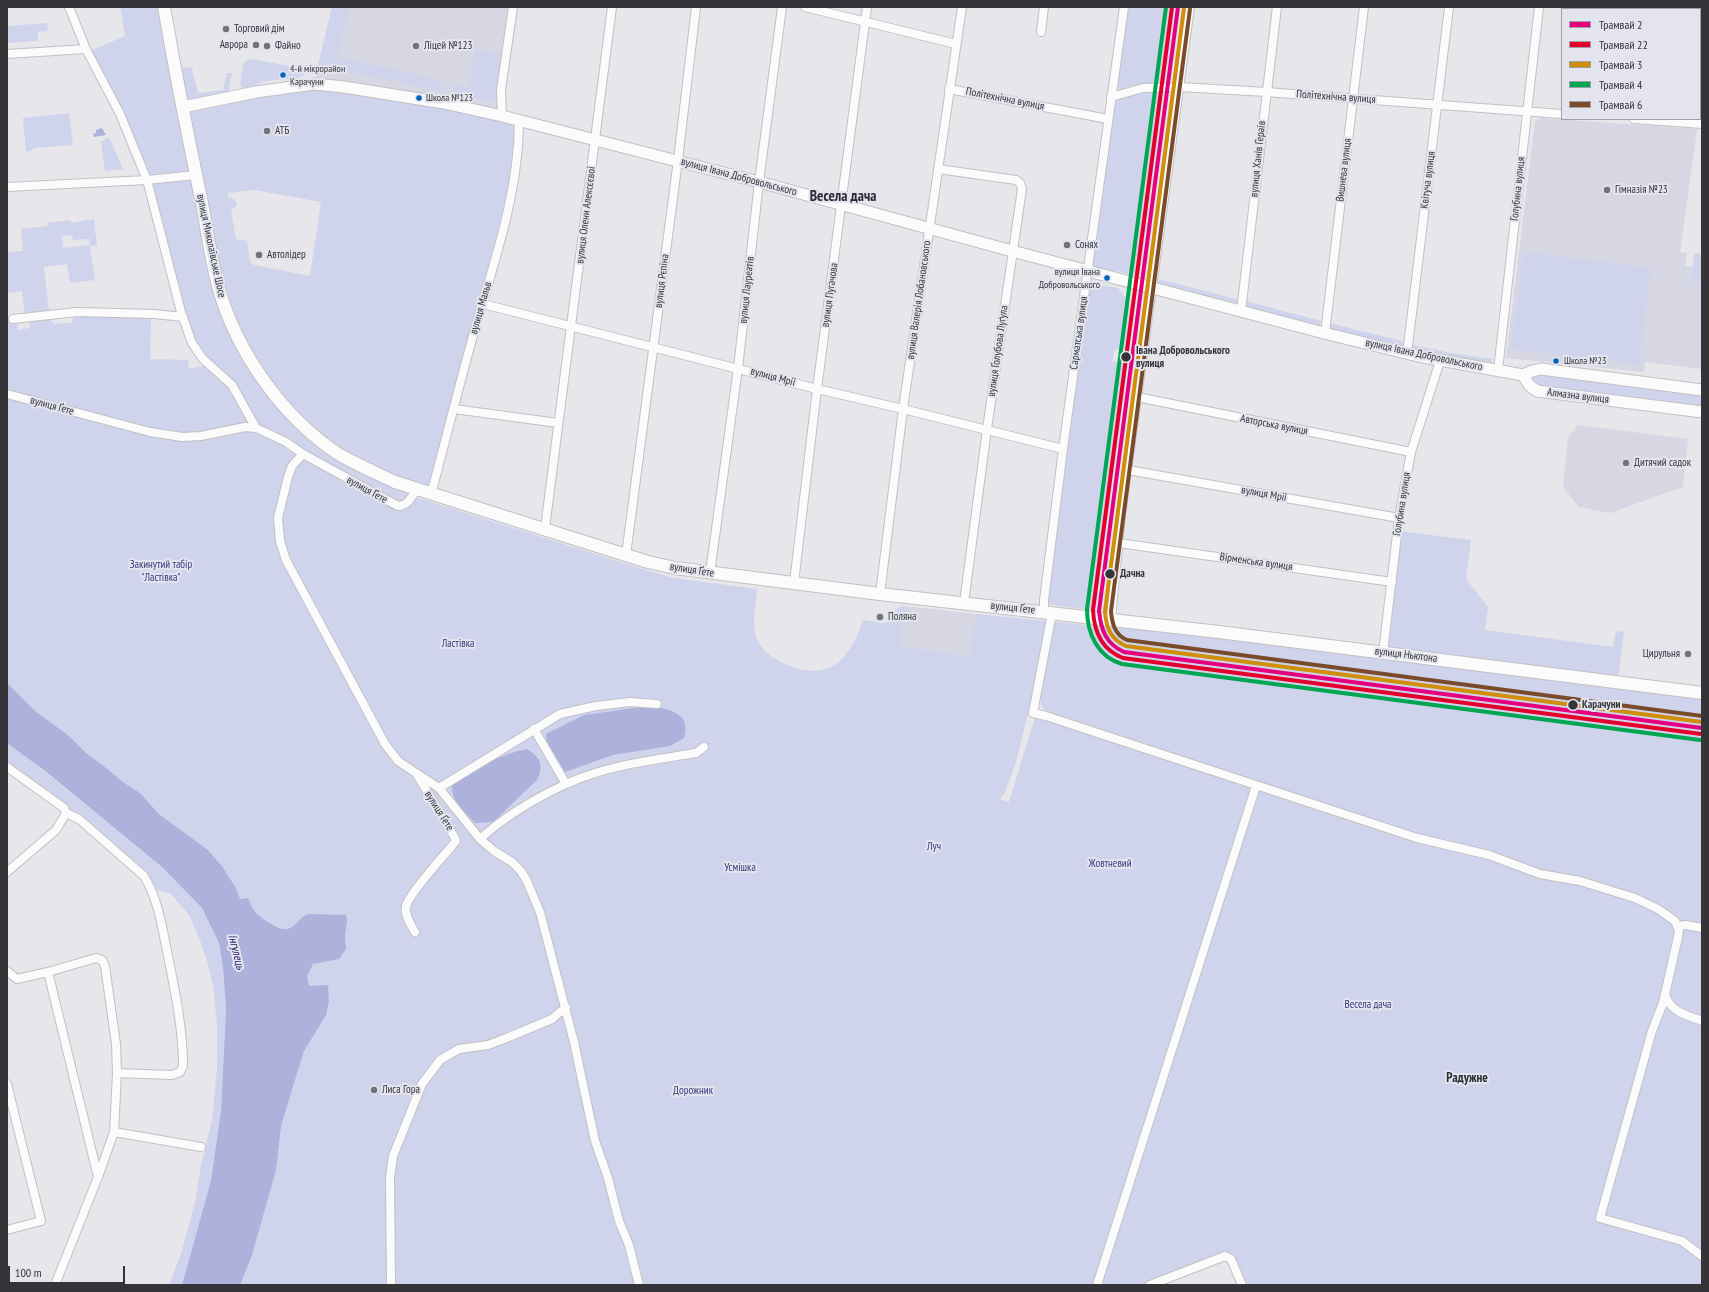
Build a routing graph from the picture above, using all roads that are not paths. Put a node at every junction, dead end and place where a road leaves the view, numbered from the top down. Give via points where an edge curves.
1 (68, 7) edge
2 (164, 7) edge
3 (513, 7) edge
4 (612, 7) edge
5 (696, 7) edge
6 (782, 7) edge
7 (805, 7) edge
8 (866, 7) edge
9 (962, 7) edge
10 (1044, 7) edge
11 (1124, 7) edge
12 (1190, 7) edge
13 (1277, 7) edge
14 (1364, 7) edge
15 (1449, 7) edge
16 (1539, 7) edge
17 (864, 22) junction
18 (1041, 32) dead end
19 (956, 44) junction
20 (86, 49) junction
21 (7, 54) edge
22 (1180, 87) junction
23 (949, 88) junction
24 (1266, 92) junction
25 (1111, 97) junction
26 (1352, 98) junction
27 (1437, 104) junction
28 (183, 107) junction
29 (1527, 112) junction
30 (1561, 114) edge
31 (502, 116) junction
32 (1108, 119) junction
33 (519, 120) junction
34 (1656, 120) edge
35 (1699, 122) edge
36 (595, 140) junction
37 (678, 160) junction
38 (938, 169) junction
39 (196, 175) junction
40 (148, 180) junction
41 (759, 182) junction
42 (7, 187) edge
43 (842, 203) junction
44 (930, 228) junction
45 (1012, 251) junction
46 (1088, 270) junction
47 (1151, 287) junction
48 (483, 304) junction
49 (1241, 311) junction
50 (182, 317) junction
51 (13, 318) dead end
52 (572, 326) junction
53 (1325, 333) junction
54 (654, 347) junction
55 (1407, 354) junction
56 (1440, 361) junction
57 (738, 368) junction
58 (1498, 370) junction
59 (1523, 375) junction
60 (817, 389) junction
61 (1702, 390) edge
62 (7, 394) edge
63 (1137, 397) junction
64 (454, 409) junction
65 (903, 409) junction
66 (1702, 412) edge
67 (558, 423) junction
68 (256, 428) junction
69 (987, 429) junction
70 (1063, 449) junction
71 (1411, 452) junction
72 (303, 454) junction
73 (1128, 470) junction
74 (417, 489) junction
75 (431, 494) junction
76 (1399, 518) junction
77 (545, 528) junction
78 (1119, 543) junction
79 (626, 555) junction
80 (710, 573) junction
81 (1392, 582) junction
82 (794, 583) junction
83 (880, 594) junction
84 (964, 603) junction
85 (1048, 612) junction
86 (1111, 619) junction
87 (1384, 652) junction
88 (1702, 693) edge
89 (657, 704) dead end
90 (534, 729) junction
91 (704, 747) dead end
92 (7, 767) edge
93 (416, 773) junction
94 (566, 784) junction
95 (1256, 786) junction
96 (439, 788) junction
97 (66, 814) junction
98 (480, 838) junction
99 (7, 872) edge
100 (1677, 926) junction
101 (1702, 928) edge
102 (415, 932) dead end
103 (7, 971) edge
104 (48, 972) junction
105 (1665, 993) junction
106 (566, 1007) junction
107 (1702, 1021) edge
108 (117, 1073) junction
109 (7, 1084) edge
110 (114, 1132) junction
111 (202, 1147) dead end
112 (98, 1177) junction
113 (7, 1230) edge
114 (1702, 1256) edge
115 (55, 1285) edge
116 (391, 1285) edge
117 (639, 1285) edge
118 (1097, 1285) edge
119 (1150, 1285) edge
120 (1242, 1285) edge

1 - 20 street
2 - 28 main road, вулиця Миколаївське Шосе
3 - 31 street via 501,90
4 - 36 street, вулиця Олени Алексєєвої
5 - 37 street, вулиця Рєпіна
6 - 41 street, вулиця Лауреатів
7 - 17 street
8 - 17 street, вулиця Пугачова
9 - 19 street, вулиця Валерія Лобановського
10 - 18 street
11 - 25 street, Сарматська вулиця
12 - 22 street
13 - 24 street, вулиця Ханів Ґераїв
14 - 26 street, Вишнева вулиця
15 - 27 street, Квітуча вулиця
16 - 29 street, Голубина вулиця
17 - 19 street
17 - 43 street, вулиця Пугачова
19 - 23 street, вулиця Валерія Лобановського
20 - 21 street
20 - 40 street via 120,114
22 - 24 street, Політехнічна вулиця
22 - 25 street, Політехнічна вулиця via 1143,88
22 - 47 street
23 - 32 street, Політехнічна вулиця
23 - 38 street, вулиця Валерія Лобановського
24 - 26 street, Політехнічна вулиця
24 - 49 street, вулиця Ханів Ґераїв
25 - 32 street, Сарматська вулиця
26 - 27 street, Політехнічна вулиця
26 - 53 street, Вишнева вулиця
27 - 29 street, Політехнічна вулиця
27 - 55 street, Квітуча вулиця
28 - 31 street, вулиця Івана Добровольського via 256,92 314,84 436,101
28 - 39 main road, вулиця Миколаївське Шосе
29 - 30 street, Політехнічна вулиця
29 - 58 street, Голубина вулиця
31 - 33 street, вулиця Івана Добровольського
32 - 46 street, Сарматська вулиця
33 - 36 street, вулиця Івана Добровольського
33 - 48 street, вулиця Мальв via 517,157 510,197
34 - 35 street
36 - 37 street, вулиця Івана Добровольського
36 - 52 street, вулиця Олени Алексєєвої
37 - 41 street, вулиця Івана Добровольського
37 - 54 street, вулиця Рєпіна
38 - 44 street, вулиця Валерія Лобановського
38 - 45 street, вулиця Ґолубова Луґула via 1016,180 1020,183 1022,189
39 - 40 street
39 - 74 main road, вулиця Миколаївське Шосе via 219,291 230,321 251,362 297,420 327,445 363,467
40 - 42 street
40 - 50 street
41 - 43 street, вулиця Івана Добровольського
41 - 57 street, вулиця Лауреатів
43 - 44 street, вулиця Івана Добровольського
43 - 60 street, вулиця Пугачова
44 - 45 street, вулиця Івана Добровольського
44 - 65 street, вулиця Валерія Лобановського
45 - 46 street, вулиця Івана Добровольського
45 - 69 street, вулиця Ґолубова Луґула
46 - 47 street, вулиця Івана Добровольського
46 - 70 street, Сарматська вулиця
47 - 49 street, вулиця Івана Добровольського
47 - 63 street
48 - 52 street, вулиця Мрії
48 - 64 street, вулиця Мальв
49 - 53 street, вулиця Івана Добровольського
50 - 51 street via 77,312
50 - 68 street via 197,351 208,365 232,385
52 - 54 street, вулиця Мрії
52 - 67 street, вулиця Олени Алексєєвої
53 - 55 street, вулиця Івана Добровольського
54 - 57 street, вулиця Мрії
54 - 79 street, вулиця Рєпіна
55 - 56 street, вулиця Івана Добровольського
56 - 58 street, вулиця Івана Добровольського
56 - 71 street, Голубина вулиця
57 - 60 street, вулиця Мрії
57 - 80 street, вулиця Лауреатів
58 - 59 street, вулиця Івана Добровольського
59 - 61 street, Алмазна вулиця via 1541,369
59 - 66 street, Алмазна вулиця via 1529,385 1537,391
60 - 65 street, вулиця Мрії
60 - 82 street, вулиця Пугачова
62 - 68 street, вулиця Ґете via 173,436 194,437 236,428
63 - 71 street, Авторська вулиця
63 - 73 street
64 - 67 street
64 - 75 street, вулиця Мальв
65 - 69 street, вулиця Мрії
65 - 83 street, вулиця Валерія Лобановського
67 - 77 street, вулиця Олени Алексєєвої
68 - 72 street, вулиця Ґете via 286,442
69 - 70 street, вулиця Мрії
69 - 84 street, вулиця Ґолубова Луґула
70 - 85 street, Сарматська вулиця via 1044,600
71 - 76 street, Голубина вулиця
72 - 74 street, вулиця Ґете via 398,506 406,503
72 - 93 street, вулиця Ґете via 292,466 278,518 280,541 286,560 385,744 398,761
73 - 76 street, вулиця Мрії
73 - 78 street
74 - 75 main road, вулиця Ґете
75 - 77 main road, вулиця Ґете
76 - 81 street, Голубина вулиця
77 - 79 main road, вулиця Ґете
78 - 81 street, Вірменська вулиця
78 - 86 street
79 - 80 main road, вулиця Ґете via 662,565
80 - 82 main road, вулиця Ґете
81 - 87 street, Голубина вулиця
82 - 83 main road, вулиця Ґете
83 - 84 main road, вулиця Ґете
84 - 85 main road, вулиця Ґете
85 - 86 main road, вулиця Ґете
85 - 95 street, Сарматська вулиця via 1032,712
86 - 87 main road, вулиця Ньютона
87 - 88 main road, вулиця Ньютона
89 - 90 street via 630,702 596,706 560,714
90 - 94 street
90 - 96 street
91 - 94 street via 696,753 624,765
92 - 97 street via 64,808
93 - 96 street
93 - 102 street, вулиця Ґете via 456,841 411,896 406,906 407,918
94 - 98 street via 543,795
95 - 100 street via 1417,838 1489,855 1540,874 1580,881 1635,898 1663,913 1675,921
95 - 118 street
96 - 98 street
97 - 99 street via 56,830
97 - 108 street via 79,819 144,876 156,900 174,987 182,1069 178,1074 172,1075
98 - 106 street via 512,862 526,879 540,912
100 - 101 street
100 - 105 street via 1678,937
103 - 104 street via 17,979
104 - 108 street via 96,958 102,960 116,1044
104 - 112 street
105 - 107 street via 1670,1006 1680,1013
105 - 114 street via 1600,1218 1682,1241
106 - 116 street via 552,1019 504,1039 488,1045 459,1049 440,1060 422,1084 393,1156 390,1178
106 - 117 street via 595,1141
108 - 110 street
109 - 113 street via 41,1221
110 - 111 street
110 - 112 street
112 - 115 street
119 - 120 street via 1225,1256 1231,1259

